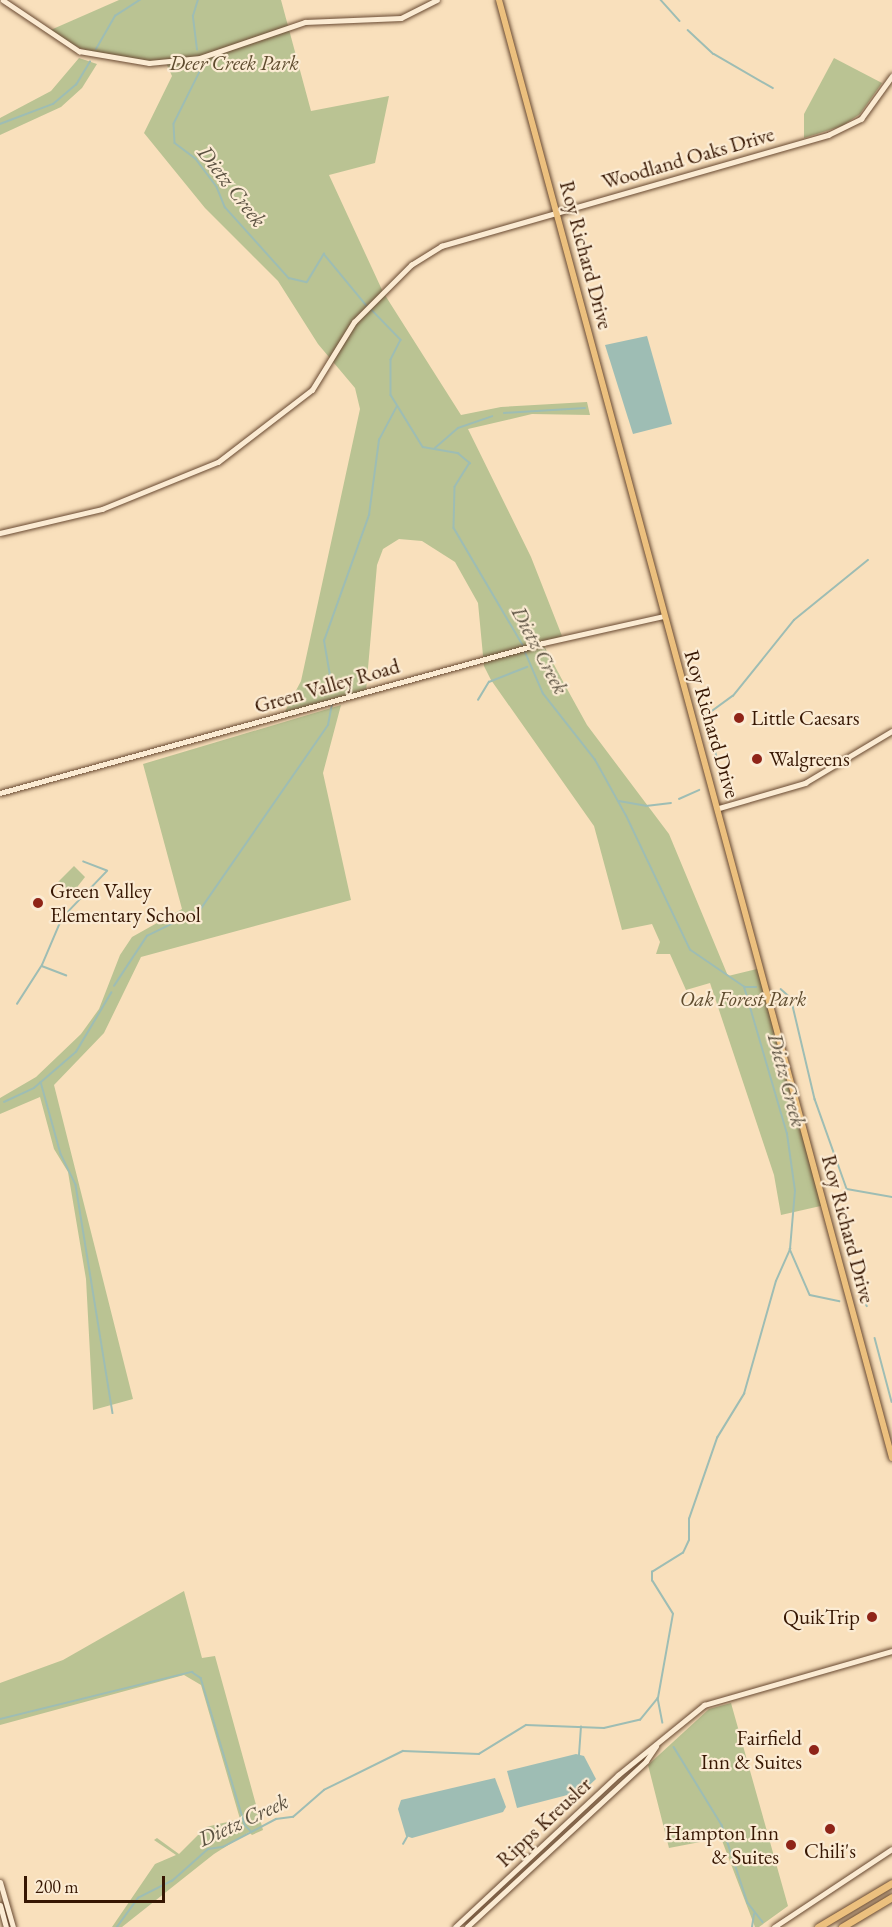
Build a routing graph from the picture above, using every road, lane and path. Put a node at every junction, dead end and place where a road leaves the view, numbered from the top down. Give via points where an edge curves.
1 (3, 0) edge
2 (437, 0) edge
3 (499, 0) edge
4 (892, 76) edge
5 (558, 212) junction
6 (0, 533) edge
7 (664, 616) junction
8 (892, 731) edge
9 (0, 793) edge
10 (719, 808) junction
11 (892, 1458) edge
12 (892, 1652) edge
13 (658, 1743) junction
14 (892, 1850) edge
15 (0, 1882) edge
16 (892, 1883) edge
17 (892, 1897) edge
18 (0, 1905) edge
19 (6, 1927) edge
20 (13, 1927) edge
21 (454, 1927) edge
22 (467, 1927) edge
23 (774, 1927) edge
24 (818, 1927) edge
25 (842, 1927) edge

1 - 2 street via 79,51 149,63 200,58 305,22 400,18
3 - 5 main road, Roy Richard Drive
4 - 5 street, Woodland Oaks Drive via 869,111 845,129
5 - 6 street, Woodland Oaks Drive via 441,246 411,265 357,320 312,390 218,462 102,508
5 - 7 main road, Roy Richard Drive
7 - 9 street, Green Valley Road via 537,645
7 - 10 main road, Roy Richard Drive
8 - 10 street via 805,783
10 - 11 main road, Roy Richard Drive
12 - 13 street, Ripps Kreusler via 714,1700 693,1711
13 - 21 street, Ripps Kreusler
13 - 22 street, Ripps Kreusler via 646,1761
14 - 23 main road
15 - 20 main road
16 - 24 highway
17 - 25 highway
18 - 19 main road

